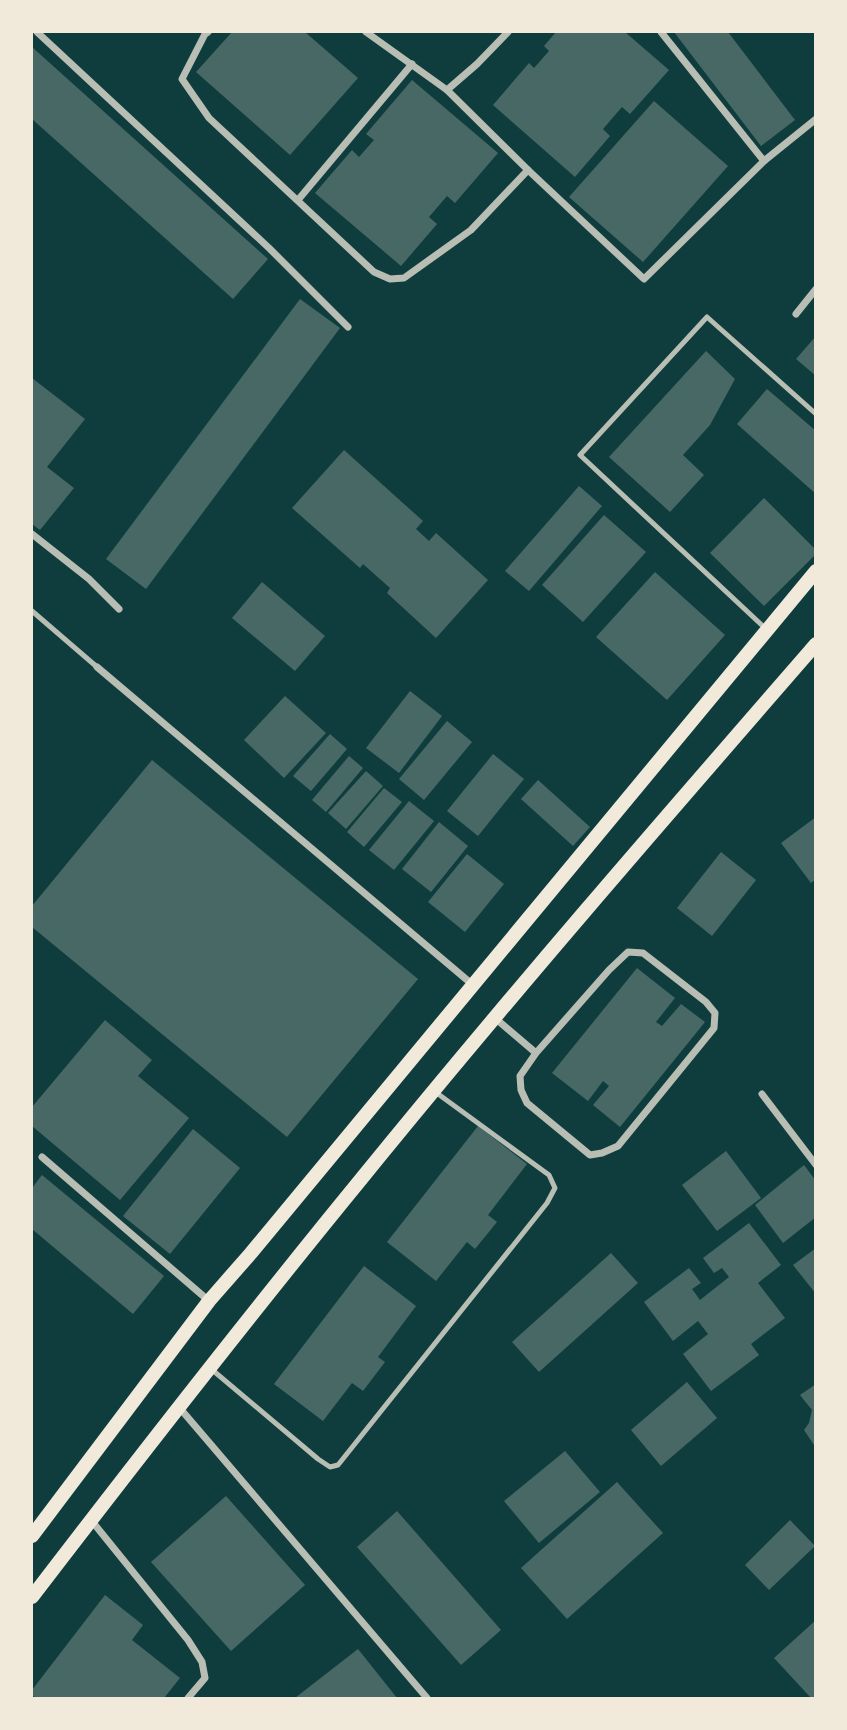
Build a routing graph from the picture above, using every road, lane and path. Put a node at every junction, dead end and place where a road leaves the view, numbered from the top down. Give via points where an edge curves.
1 (37, 32) edge
2 (208, 32) edge
3 (366, 32) edge
4 (508, 32) edge
5 (661, 32) edge
6 (412, 65) junction
7 (447, 90) junction
8 (816, 119) edge
9 (764, 161) junction
10 (528, 170) junction
11 (298, 200) junction
12 (816, 289) edge
13 (796, 314) dead end
14 (348, 327) dead end
15 (816, 414) edge
16 (32, 534) edge
17 (816, 571) edge
18 (119, 609) dead end
19 (32, 611) edge
20 (766, 630) junction
21 (816, 643) edge
22 (97, 667) joint
23 (473, 985) junction
24 (495, 1018) junction
25 (536, 1053) junction
26 (434, 1091) junction
27 (762, 1094) dead end
28 (42, 1157) dead end
29 (816, 1165) edge
30 (209, 1301) junction
31 (209, 1367) junction
32 (178, 1406) junction
33 (91, 1520) junction
34 (33, 1531) edge
35 (32, 1597) edge
36 (188, 1699) edge
37 (427, 1699) edge

1 - 14 street
2 - 11 street via 182,79 209,118
3 - 6 street
4 - 7 street
5 - 9 street
6 - 7 street
6 - 11 street
7 - 10 street
8 - 9 street
9 - 10 street via 644,279
10 - 11 street via 471,230 404,278 390,279 374,272
12 - 13 street
15 - 20 lane via 707,317 580,456
16 - 18 street
17 - 20 main road
19 - 22 lane
20 - 23 main road
21 - 24 main road
22 - 23 street
23 - 30 main road
24 - 25 street
24 - 26 main road
25 - 25 street via 628,952 643,953 715,1013 714,1028 618,1146 602,1153 590,1155 527,1103 520,1076
26 - 31 main road
26 - 31 lane via 549,1175 555,1188 338,1465 330,1467 318,1459
27 - 29 street
28 - 30 street
30 - 34 main road
31 - 32 main road
32 - 33 main road
32 - 37 street
33 - 35 main road
33 - 36 street via 202,1662 205,1678

